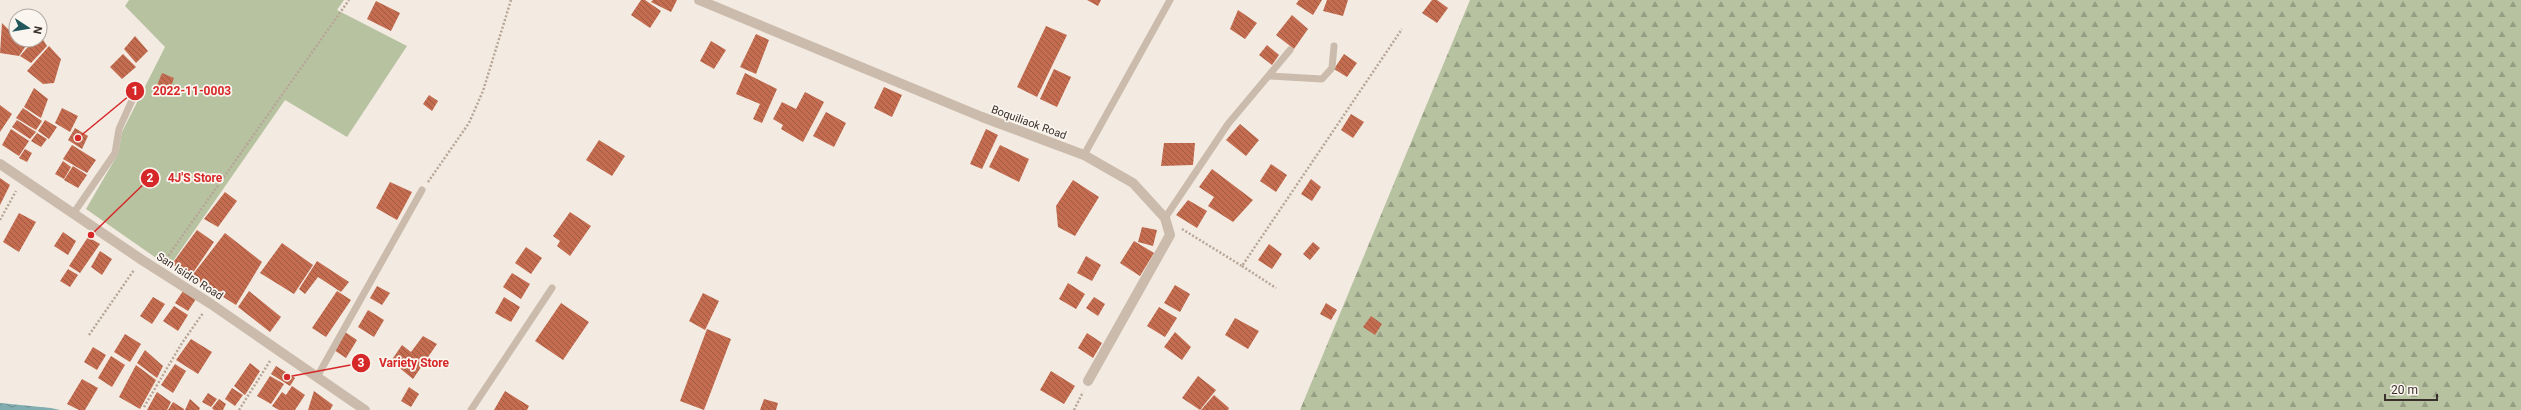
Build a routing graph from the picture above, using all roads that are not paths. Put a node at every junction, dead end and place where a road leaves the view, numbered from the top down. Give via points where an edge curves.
1 (699, 0) edge
2 (1170, 0) edge
3 (1334, 46) dead end
4 (1290, 50) dead end
5 (1269, 76) junction
6 (134, 96) dead end
7 (1084, 155) junction
8 (0, 164) edge
9 (422, 190) road end
10 (73, 214) junction
11 (1165, 218) junction
12 (552, 288) dead end
13 (317, 377) junction
14 (1088, 381) road end
15 (365, 410) edge
16 (471, 410) edge

1 - 7 street, Boquiliaok Road via 982,117
2 - 7 lane
3 - 5 lane via 1332,68 1322,79
4 - 5 lane
5 - 11 lane via 1228,124
6 - 10 lane via 119,130 115,153
7 - 11 street, Boquiliaok Road via 1134,183
8 - 10 street, San Isidro Road
9 - 13 lane
10 - 13 street, San Isidro Road
11 - 14 street, Boquiliaok Road via 1170,235
12 - 16 lane
13 - 15 street, San Isidro Road

